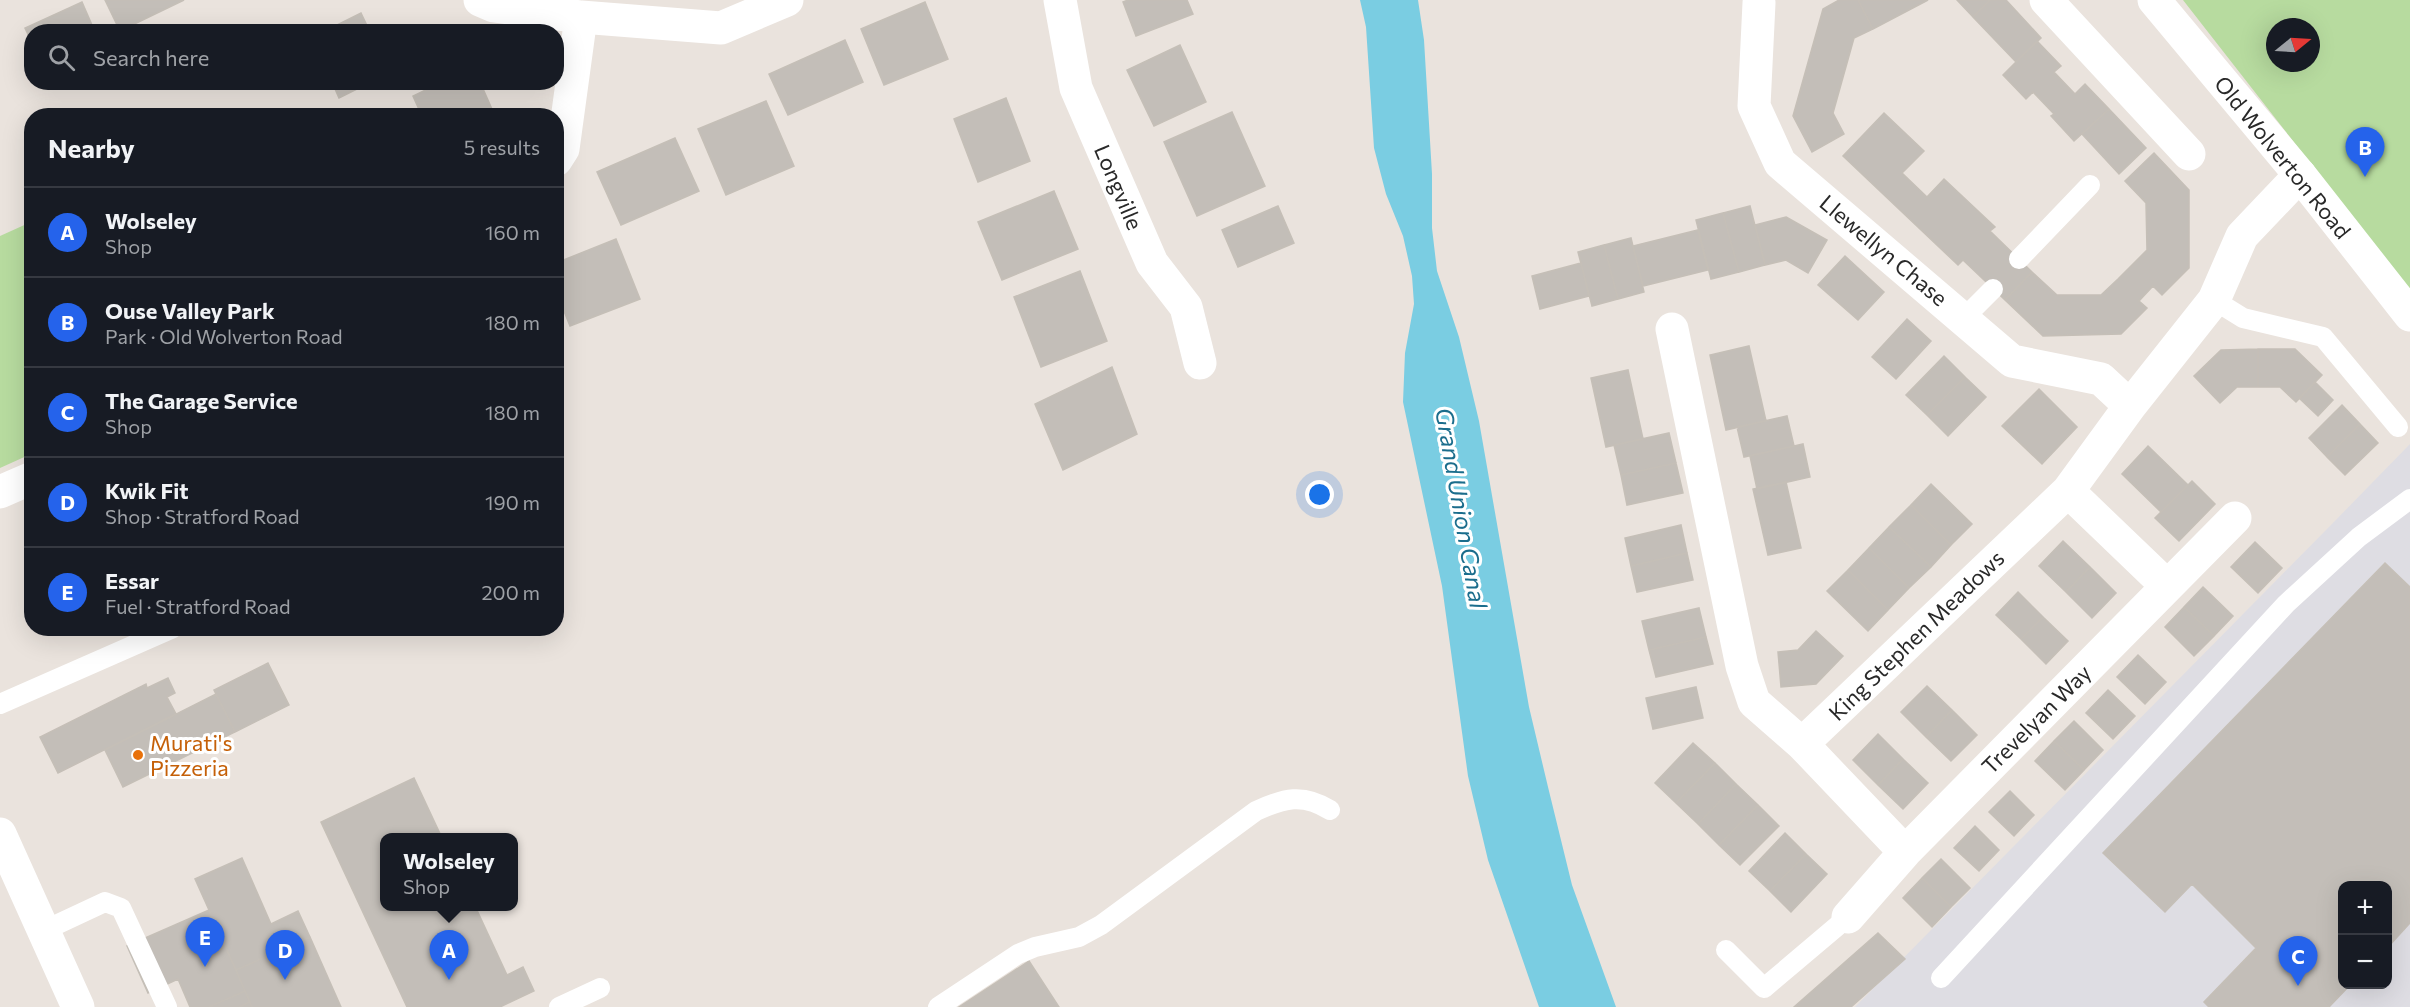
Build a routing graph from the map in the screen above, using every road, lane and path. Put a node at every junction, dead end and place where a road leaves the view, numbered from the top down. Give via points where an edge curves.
1 (480, 0) edge
2 (787, 0) edge
3 (1060, 0) edge
4 (2046, 0) edge
5 (2154, 0) edge
6 (1755, 1) edge
7 (581, 17) junction
8 (564, 143) edge
9 (2189, 154) dead end
10 (2300, 175) junction
11 (2090, 185) dead end
12 (2019, 260) dead end
13 (1993, 289) dead end
14 (2214, 300) junction
15 (2410, 315) edge
16 (1964, 318) junction
17 (1672, 329) dead end
18 (1200, 363) dead end
19 (2130, 406) junction
20 (2398, 427) dead end
21 (24, 482) edge
22 (2068, 491) junction
23 (0, 492) edge
24 (2410, 500) edge
25 (2235, 518) dead end
26 (2167, 586) junction
27 (155, 636) edge
28 (0, 704) edge
29 (1802, 744) junction
30 (1330, 810) dead end
31 (0, 834) edge
32 (1905, 852) junction
33 (1848, 917) joint
34 (43, 932) junction
35 (1726, 950) dead end
36 (1941, 978) dead end
37 (600, 988) dead end
38 (78, 1007) edge
39 (167, 1007) edge
40 (559, 1007) edge
41 (938, 1007) edge

1 - 7 street via 494,6
2 - 7 street via 721,28
3 - 18 street, Longville via 1076,88 1152,263 1186,307
4 - 9 street
5 - 10 street, Old Wolverton Road
6 - 16 street, Llewellyn Chase via 1754,106 1780,163
7 - 8 street
10 - 14 street, King Stephen Meadows via 2242,236
10 - 15 street, Old Wolverton Road
11 - 12 lane
13 - 16 lane
14 - 19 street, King Stephen Meadows
14 - 20 lane via 2243,318 2323,337
16 - 19 street, Llewellyn Chase via 2012,361 2101,379
17 - 29 street via 1742,666 1754,702
19 - 22 street, King Stephen Meadows
21 - 23 street
22 - 26 street
22 - 29 street, King Stephen Meadows
24 - 36 lane via 2359,537 2286,604
25 - 26 street, Trevelyan Way
26 - 32 street, Trevelyan Way
27 - 28 lane
29 - 32 street
30 - 41 lane via 1316,801 1297,798 1256,811 1101,925 1079,937 1018,954
31 - 34 street
32 - 33 street, Trevelyan Way
33 - 35 lane via 1764,988
34 - 38 street
34 - 39 lane via 105,902 121,908
37 - 40 lane

